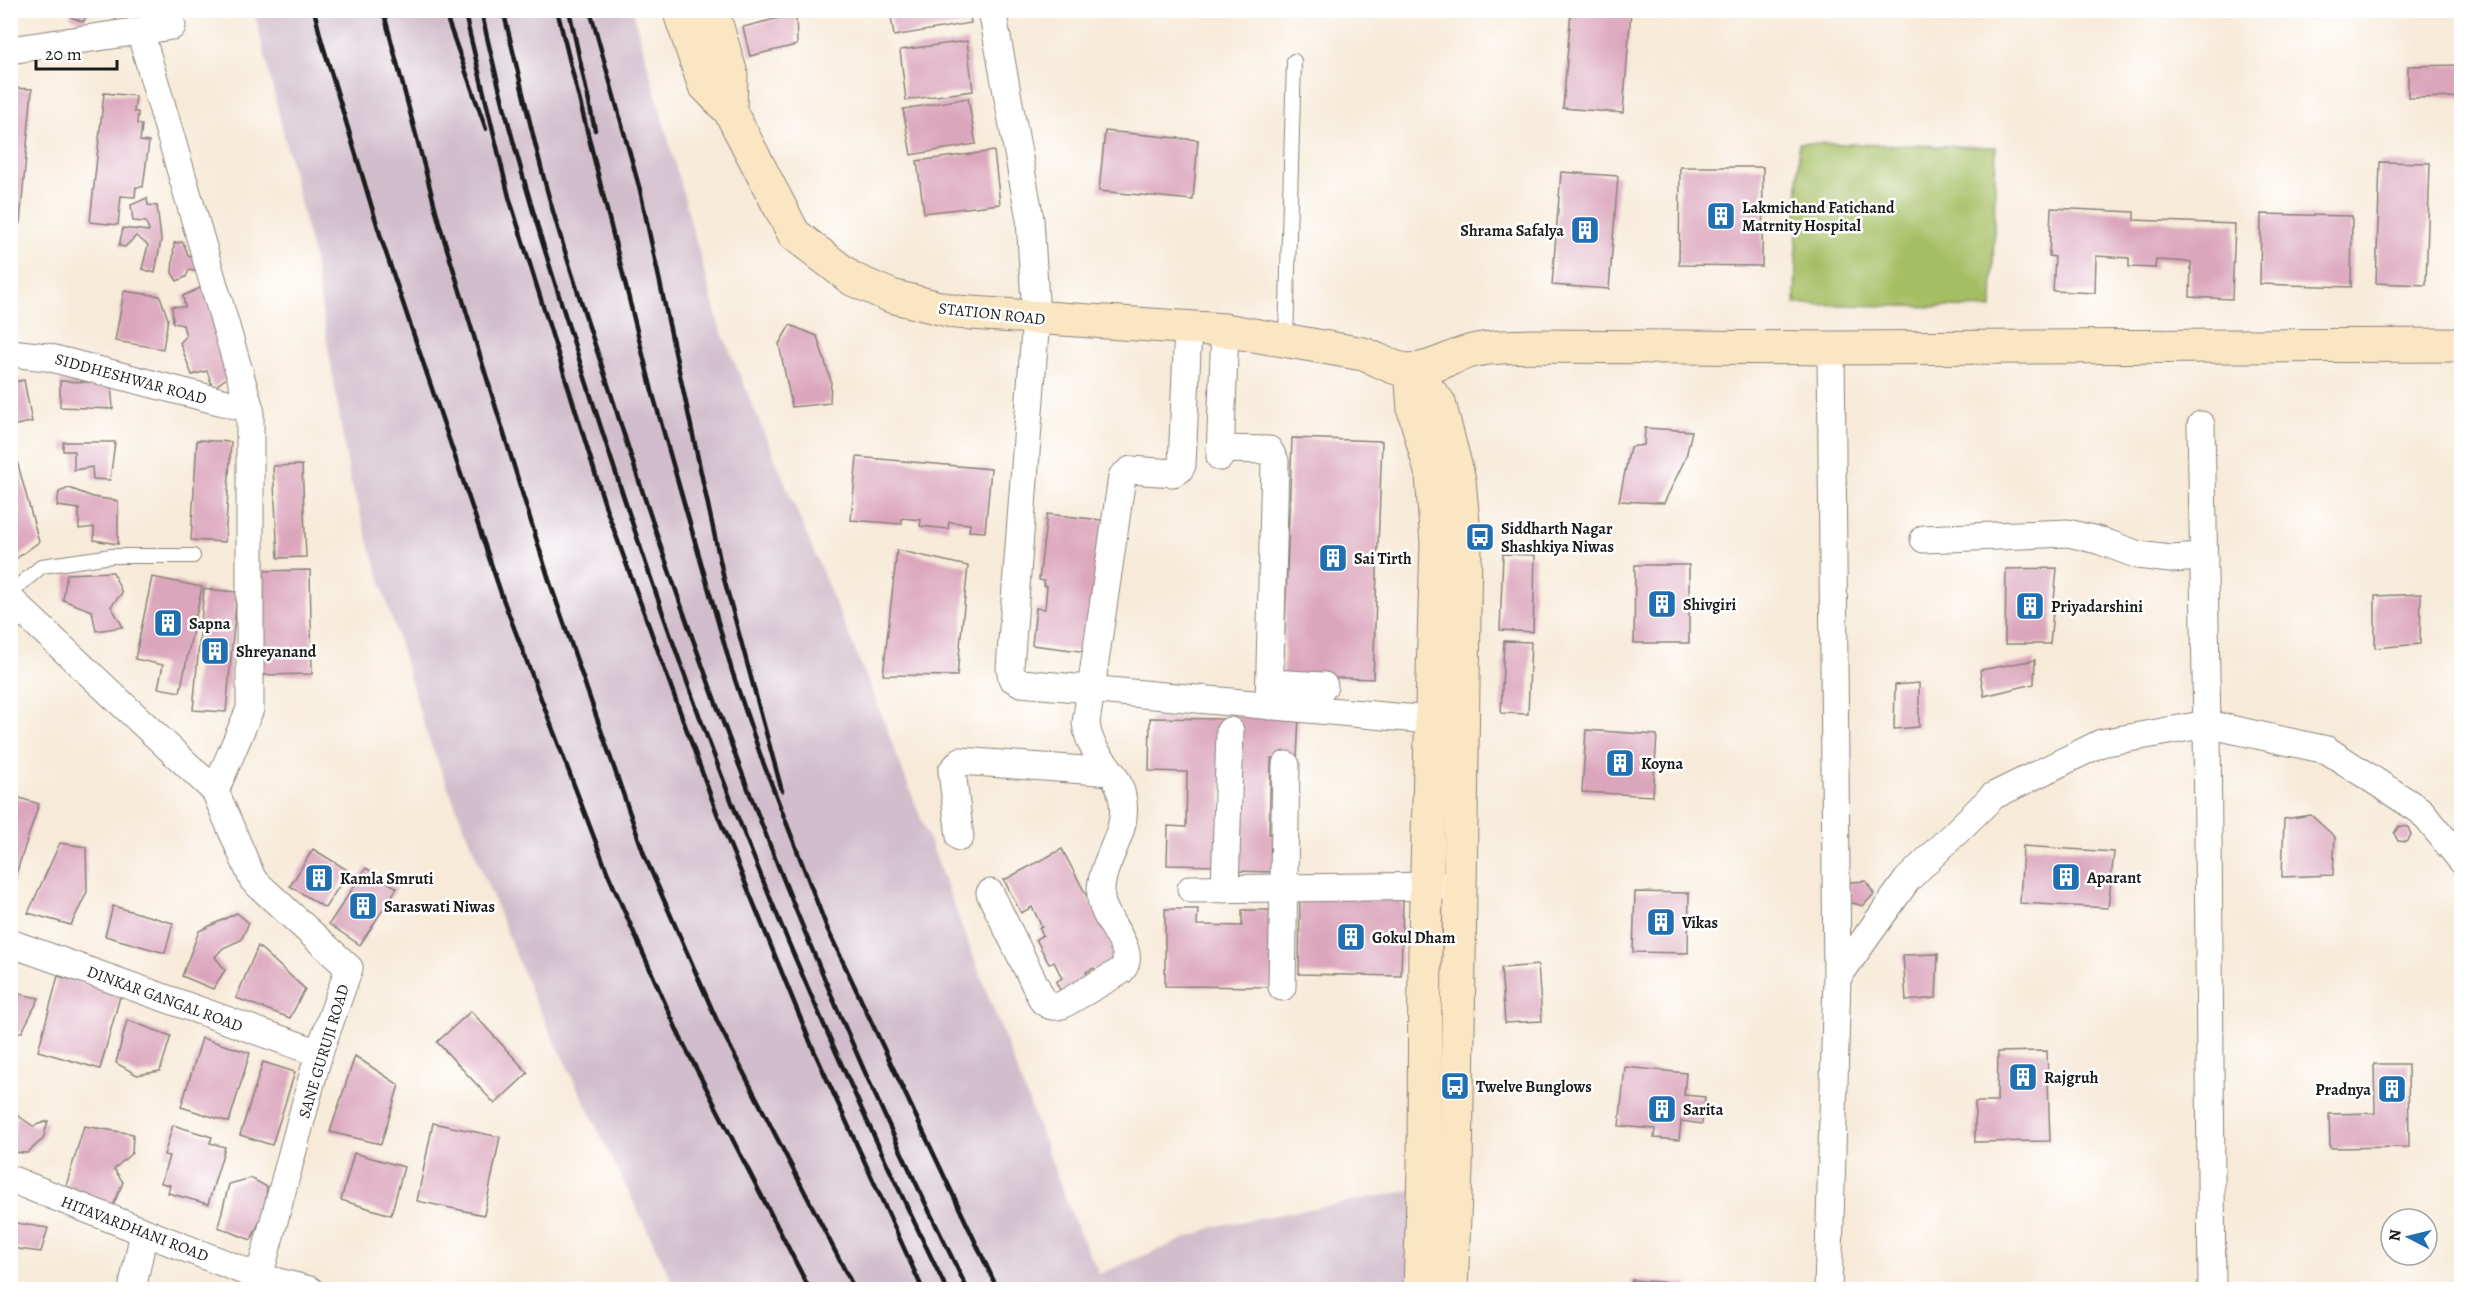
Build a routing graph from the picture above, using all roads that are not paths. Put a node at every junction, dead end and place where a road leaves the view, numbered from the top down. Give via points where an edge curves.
1 (168, 10) edge
2 (679, 10) edge
3 (712, 10) edge
4 (992, 10) edge
5 (140, 31) junction
6 (10, 50) edge
7 (1294, 62) dead end
8 (730, 111) junction
9 (1036, 318) junction
10 (1188, 327) junction
11 (1225, 330) junction
12 (1286, 340) junction
13 (2462, 345) edge
14 (1831, 348) junction
15 (10, 353) edge
16 (1411, 370) junction
17 (250, 409) junction
18 (2201, 425) dead end
19 (1924, 539) dead end
20 (194, 556) dead end
21 (2204, 557) junction
22 (10, 593) edge
23 (10, 599) edge
24 (1324, 686) dead end
25 (1091, 690) junction
26 (1270, 694) junction
27 (1447, 722) junction
28 (2207, 724) junction
29 (1230, 731) dead end
30 (1286, 765) dead end
31 (1111, 772) junction
32 (215, 791) junction
33 (960, 837) dead end
34 (2462, 861) edge
35 (1459, 886) junction
36 (1427, 887) junction
37 (1284, 888) junction
38 (1191, 889) dead end
39 (1225, 889) junction
40 (990, 893) dead end
41 (1425, 933) junction
42 (1458, 933) junction
43 (10, 943) edge
44 (1837, 978) junction
45 (1282, 987) dead end
46 (319, 1053) junction
47 (1440, 1169) junction
48 (10, 1179) edge
49 (144, 1232) junction
50 (259, 1277) junction
51 (132, 1290) edge
52 (310, 1290) edge
53 (1420, 1290) edge
54 (1451, 1290) edge
55 (1828, 1290) edge
56 (2212, 1290) edge

1 - 5 street via 172,26
2 - 8 main road via 704,84
3 - 8 main road via 732,74
4 - 9 street via 1030,219
5 - 6 street
5 - 17 street
7 - 12 lane
8 - 9 main road, STATION ROAD via 794,234 852,279 891,296 956,312
9 - 10 main road, STATION ROAD
9 - 25 street via 1010,668 1012,678 1021,683
10 - 11 main road, STATION ROAD
10 - 25 street via 1182,465 1173,473 1131,470 1122,477
11 - 12 main road, STATION ROAD
11 - 26 street via 1220,453 1269,450 1275,461
12 - 16 main road, STATION ROAD via 1363,354
13 - 14 main road
14 - 16 main road via 1488,348
14 - 44 street
15 - 17 street, SIDDHESHWAR ROAD via 47,357
16 - 27 main road via 1414,410 1451,544
17 - 32 street via 250,709
18 - 21 street
19 - 21 street via 2068,533 2138,555 2170,559
20 - 22 lane via 112,556 42,566
21 - 28 street
23 - 32 street, SANE GURUJI ROAD
24 - 26 street
25 - 26 street
25 - 31 street via 1087,735 1093,750
26 - 27 street
27 - 35 main road
27 - 36 main road
28 - 34 street via 2327,750 2421,811
28 - 44 street via 2101,743 1993,796 1907,880
28 - 56 street
29 - 39 street
30 - 37 street
31 - 33 street via 961,761 952,771
31 - 40 street via 1123,797 1123,827 1104,872 1101,894 1102,910 1128,953 1121,971 1062,1005 1048,1005
32 - 46 street, SANE GURUJI ROAD via 253,880 348,968
35 - 36 street
35 - 42 main road
36 - 37 street
36 - 41 main road
37 - 39 street
37 - 45 street
38 - 39 street
41 - 42 main road
41 - 47 main road
42 - 47 main road
43 - 46 street, DINKAR GANGAL ROAD
44 - 55 street
46 - 50 street, SANE GURUJI ROAD
47 - 53 main road
47 - 54 main road
48 - 49 street, HITAVARDHANI ROAD
49 - 50 street, HITAVARDHANI ROAD
49 - 51 street
50 - 52 street, HITAVARDHANI ROAD

